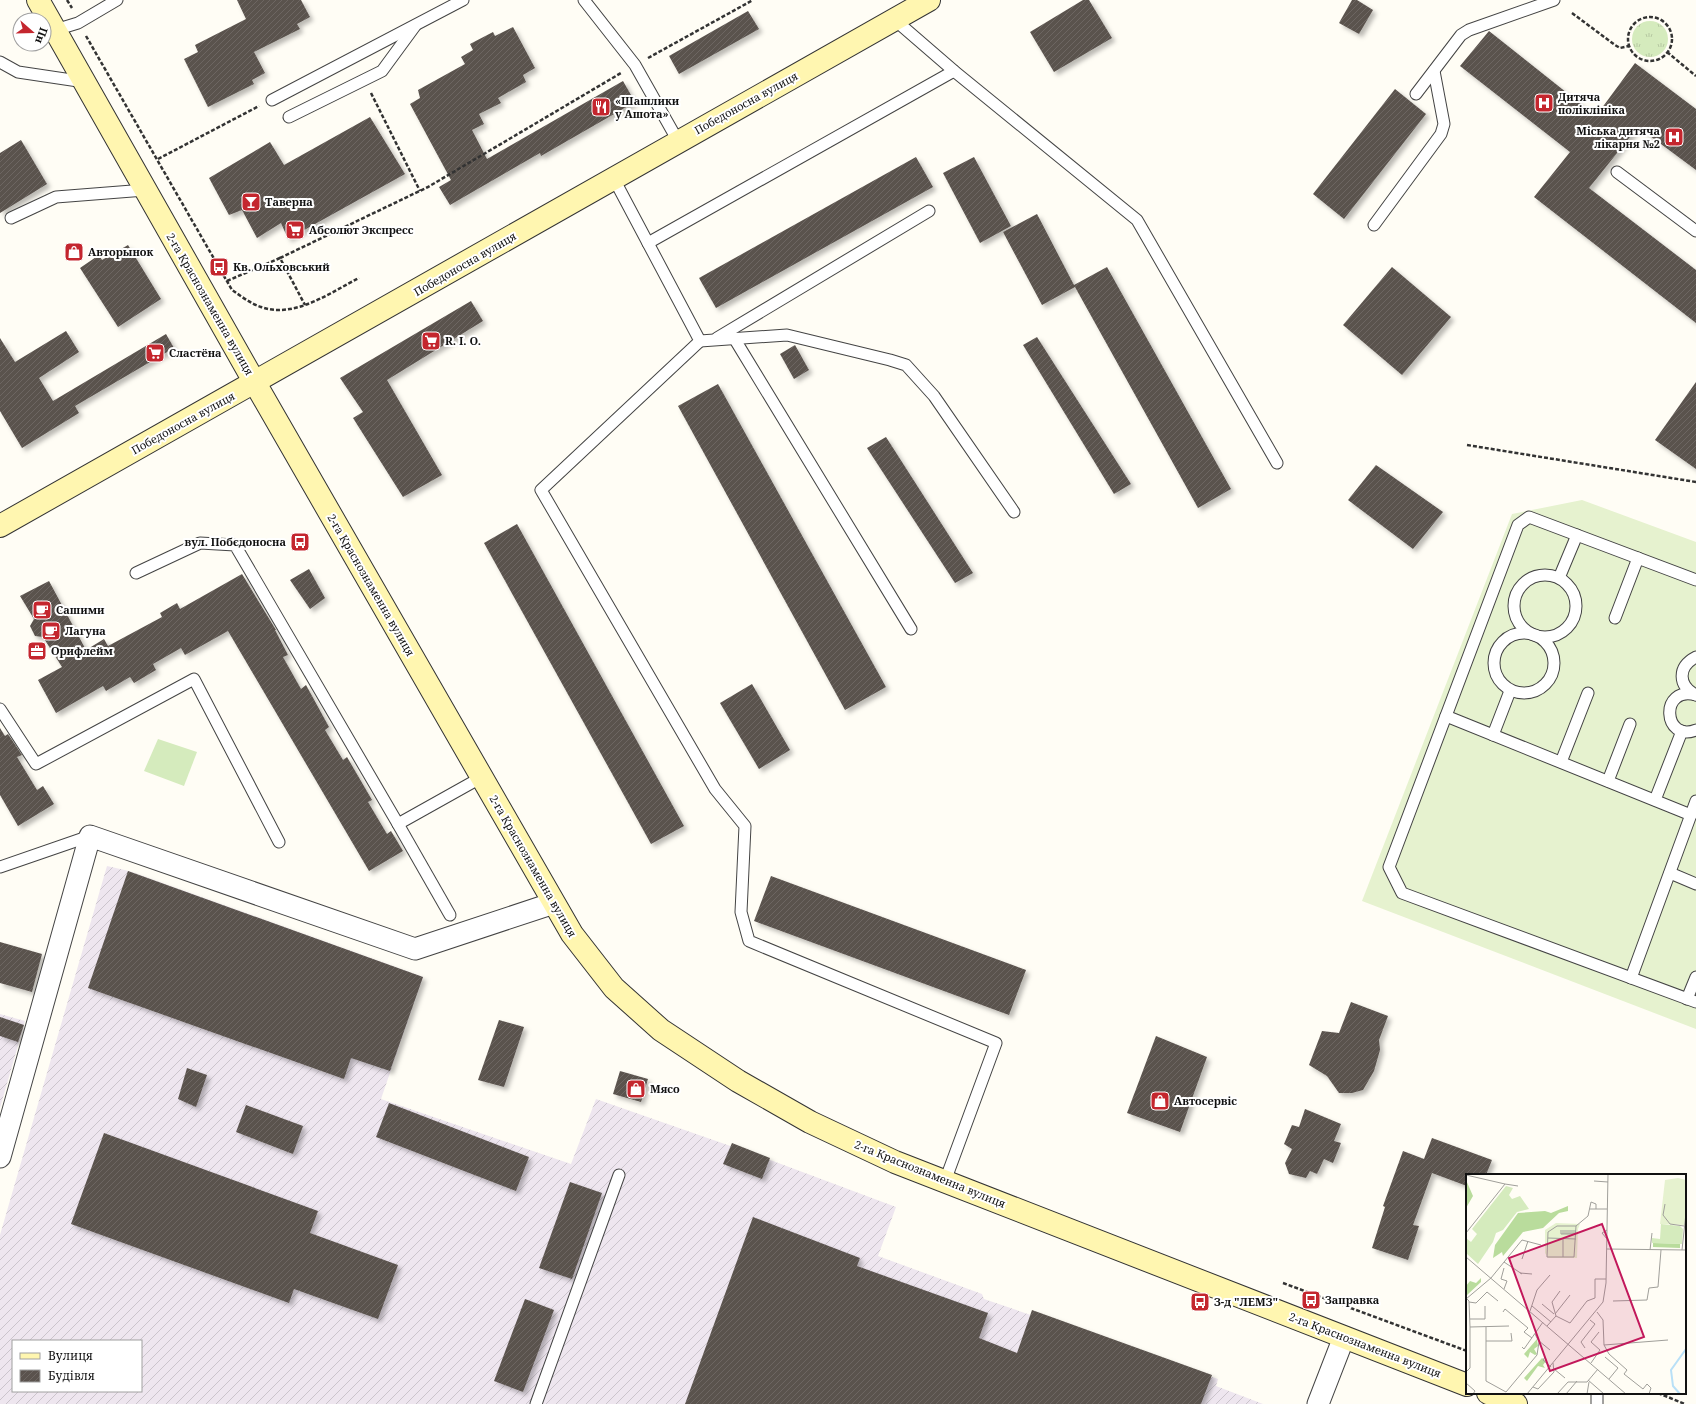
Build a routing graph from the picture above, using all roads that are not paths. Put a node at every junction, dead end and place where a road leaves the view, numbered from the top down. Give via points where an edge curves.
1 (38, 0) edge
2 (117, 0) edge
3 (463, 0) edge
4 (584, 0) edge
5 (929, 0) edge
6 (1554, 0) edge
7 (895, 20) junction
8 (417, 24) junction
9 (56, 30) junction
10 (1, 63) edge
11 (1434, 71) junction
12 (954, 72) junction
13 (85, 82) junction
14 (1416, 94) dead end
15 (272, 100) road end
16 (289, 118) dead end
17 (678, 141) junction
18 (1617, 172) dead end
19 (614, 179) junction
20 (145, 190) junction
21 (929, 211) dead end
22 (11, 218) dead end
23 (1374, 225) dead end
24 (1696, 231) edge
25 (648, 243) junction
26 (734, 338) junction
27 (714, 340) junction
28 (700, 341) junction
29 (255, 383) junction
30 (1277, 463) dead end
31 (1014, 512) dead end
32 (0, 526) edge
33 (1577, 535) junction
34 (1638, 558) junction
35 (136, 573) dead end
36 (1559, 578) junction
37 (1696, 580) edge
38 (1615, 618) dead end
39 (911, 629) dead end
40 (1538, 636) junction
41 (1696, 657) edge
42 (1510, 690) junction
43 (1588, 693) dead end
44 (1696, 695) edge
45 (0, 710) edge
46 (1446, 716) junction
47 (1630, 724) dead end
48 (1696, 730) edge
49 (1682, 731) junction
50 (1493, 735) junction
51 (1561, 762) junction
52 (482, 778) junction
53 (1608, 781) junction
54 (1655, 800) junction
55 (1696, 801) edge
56 (1691, 815) junction
57 (398, 824) junction
58 (90, 836) junction
59 (279, 842) dead end
60 (0, 867) edge
61 (1670, 873) junction
62 (1696, 884) edge
63 (554, 903) junction
64 (450, 915) dead end
65 (1696, 976) edge
66 (1631, 978) junction
67 (1692, 1000) edge
68 (0, 1157) edge
69 (619, 1175) dead end
70 (945, 1181) junction
71 (1344, 1337) junction
72 (1466, 1385) edge
73 (1491, 1394) edge
74 (536, 1404) edge
75 (1318, 1404) edge
76 (1516, 1404) edge

1 - 9 street, 2-га Краснознаменна вулиця
2 - 9 lane via 78,23
3 - 8 lane
4 - 17 lane via 635,65
5 - 7 street, Победоносна вулиця
6 - 11 lane via 1469,30 1461,36
7 - 12 lane
7 - 17 street, Победоносна вулиця
8 - 15 lane
8 - 16 lane via 382,71
9 - 13 street, 2-га Краснознаменна вулиця
10 - 13 lane via 18,72
11 - 14 lane
11 - 23 lane via 1444,124 1441,134
12 - 25 lane
12 - 30 lane via 1137,220
13 - 20 street, 2-га Краснознаменна вулиця
17 - 19 street, Победоносна вулиця
18 - 24 lane
19 - 25 lane
19 - 29 street, Победоносна вулиця
20 - 22 lane via 56,197
20 - 29 street, 2-га Краснознаменна вулиця
21 - 27 lane
25 - 28 lane
26 - 27 lane
26 - 31 lane via 787,335 906,366 934,396
26 - 39 lane
27 - 28 lane
28 - 70 lane via 541,490 715,789 745,826 741,912 749,941 996,1043
29 - 32 street, Победоносна вулиця
29 - 52 street, 2-га Краснознаменна вулиця
33 - 34 lane
33 - 36 lane
33 - 46 lane via 1529,517 1518,525
34 - 37 lane
34 - 38 lane
35 - 57 lane via 200,543 235,545
36 - 40 lane via 1568,584 1573,592 1576,612 1566,630 1557,635
36 - 40 lane via 1538,575 1529,579 1515,595 1513,606 1520,626 1528,633
40 - 42 lane via 1528,633 1507,638 1495,654 1493,665 1496,675 1501,684
40 - 42 lane via 1551,649 1554,658 1552,676 1543,687 1530,693 1520,694
41 - 44 lane via 1686,664 1682,676 1686,688
42 - 50 lane
43 - 51 lane
44 - 49 lane via 1678,696 1671,706 1672,723
45 - 59 lane via 36,764 194,679
46 - 50 lane
46 - 66 lane via 1389,867 1402,893
47 - 53 lane
48 - 49 lane
49 - 54 lane
50 - 51 lane
51 - 53 lane
52 - 57 lane
52 - 63 street, 2-га Краснознаменна вулиця
53 - 54 lane
54 - 56 lane
55 - 56 lane
56 - 61 lane
57 - 64 lane
58 - 60 lane
58 - 63 street via 415,949
58 - 68 street
61 - 62 lane
61 - 66 lane
63 - 70 street, 2-га Краснознаменна вулиця via 572,934 614,988 661,1030 738,1081 810,1122 895,1162
65 - 67 lane
66 - 67 lane
69 - 74 lane
70 - 71 street, 2-га Краснознаменна вулиця
71 - 72 street, 2-га Краснознаменна вулиця
71 - 75 street
73 - 76 street

